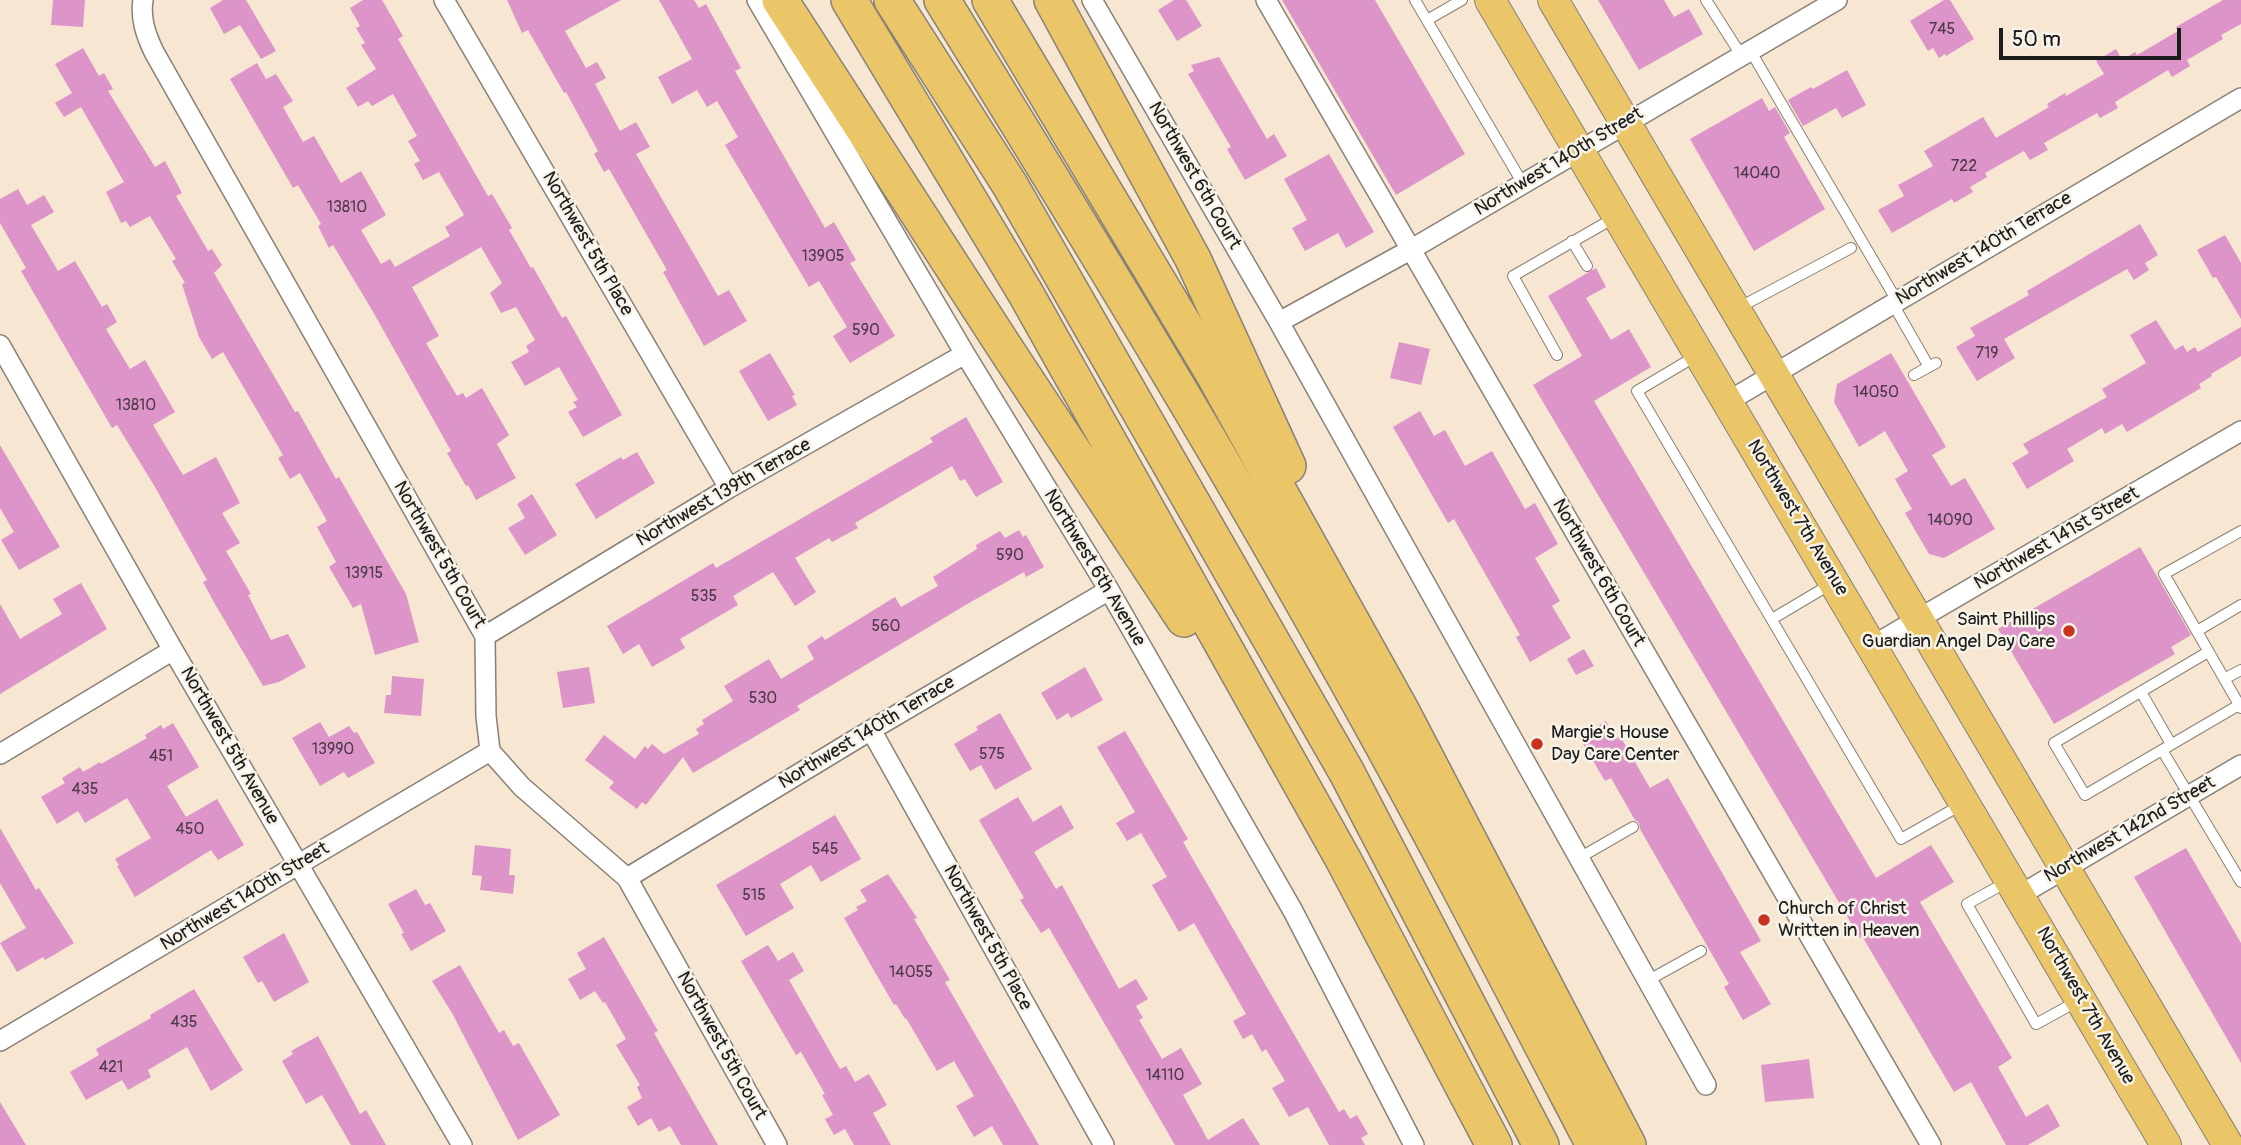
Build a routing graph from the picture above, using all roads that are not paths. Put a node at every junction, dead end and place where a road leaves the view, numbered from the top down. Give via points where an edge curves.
1 (444, 0) edge
2 (757, 0) edge
3 (780, 0) edge
4 (849, 0) edge
5 (892, 0) edge
6 (942, 0) edge
7 (990, 0) edge
8 (1052, 0) edge
9 (1092, 0) edge
10 (1266, 0) edge
11 (1415, 0) edge
12 (1462, 0) edge
13 (1490, 0) edge
14 (1553, 0) edge
15 (1706, 0) edge
16 (1836, 0) edge
17 (143, 7) edge
18 (1427, 20) junction
19 (1745, 53) junction
20 (2241, 98) edge
21 (1625, 122) junction
22 (1579, 150) junction
23 (1523, 184) junction
24 (1617, 216) junction
25 (1572, 241) junction
26 (1851, 248) dead end
27 (1410, 250) junction
28 (1587, 267) dead end
29 (1894, 302) junction
30 (1736, 309) junction
31 (1279, 322) junction
32 (0, 345) edge
33 (965, 354) junction
34 (1699, 354) junction
35 (1557, 355) dead end
36 (1774, 373) junction
37 (1914, 375) dead end
38 (1727, 402) junction
39 (2241, 431) edge
40 (729, 488) junction
41 (2241, 531) edge
42 (1834, 582) junction
43 (1108, 590) junction
44 (2241, 605) edge
45 (1772, 619) junction
46 (1919, 619) junction
47 (2197, 631) junction
48 (485, 636) junction
49 (1872, 646) junction
50 (173, 650) junction
51 (2208, 652) junction
52 (2241, 670) edge
53 (2224, 679) junction
54 (2141, 692) junction
55 (2240, 706) edge
56 (1401, 710) junction
57 (871, 730) junction
58 (2167, 747) junction
59 (490, 751) junction
60 (0, 754) edge
61 (2241, 765) edge
62 (2189, 795) junction
63 (1965, 803) junction
64 (1633, 827) dead end
65 (1579, 858) junction
66 (1343, 859) junction
67 (299, 866) junction
68 (2066, 868) junction
69 (627, 878) junction
70 (2241, 881) edge
71 (2015, 888) junction
72 (1701, 951) dead end
73 (1647, 981) junction
74 (2081, 999) junction
75 (0, 1041) edge
76 (1706, 1085) dead end
77 (462, 1145) edge
78 (777, 1145) edge
79 (1104, 1145) edge
80 (1414, 1145) edge
81 (1494, 1145) edge
82 (1541, 1145) edge
83 (1594, 1145) edge
84 (1628, 1145) edge
85 (1931, 1145) edge
86 (2166, 1145) edge
87 (2228, 1145) edge

1 - 40 street, Northwest 5th Place
2 - 33 street, Northwest 6th Avenue
3 - 66 highway
4 - 66 highway via 1026,294
5 - 82 highway via 1010,185 1346,771
6 - 83 highway via 1218,454 1334,656
7 - 56 highway via 1213,373
8 - 56 highway via 1193,259
9 - 31 street, Northwest 6th Court
10 - 27 street, Northwest 6th Court
11 - 18 lane
12 - 18 lane
13 - 22 main road, Northwest 7th Avenue
14 - 21 main road
15 - 19 lane
16 - 19 street, Northwest 140th Street
17 - 48 street, Northwest 5th Court via 144,29 154,52
18 - 23 lane
19 - 21 street, Northwest 140th Street
19 - 29 lane
20 - 29 street, Northwest 140th Terrace
21 - 22 street, Northwest 140th Street
21 - 30 main road
22 - 23 street, Northwest 140th Street
22 - 24 main road, Northwest 7th Avenue
23 - 27 street, Northwest 140th Street
24 - 25 lane
24 - 34 main road, Northwest 7th Avenue
25 - 28 lane
25 - 35 lane via 1513,276
26 - 30 lane
27 - 31 street, Northwest 140th Street
27 - 85 street, Northwest 6th Court
29 - 36 street, Northwest 140th Terrace
29 - 37 lane via 1932,365
30 - 36 main road
31 - 65 street, Northwest 6th Court
32 - 50 street, Northwest 5th Avenue
33 - 40 street, Northwest 139th Terrace
33 - 43 street, Northwest 6th Avenue
34 - 38 main road, Northwest 7th Avenue
34 - 45 lane via 1637,391
36 - 38 street, Northwest 140th Terrace
36 - 46 main road
38 - 42 main road, Northwest 7th Avenue
39 - 46 street, Northwest 141st Street
40 - 48 street, Northwest 139th Terrace
41 - 47 lane via 2164,574
42 - 45 lane
42 - 49 main road, Northwest 7th Avenue
43 - 57 street, Northwest 140th Terrace
43 - 80 street, Northwest 6th Avenue via 1293,911
44 - 47 lane
45 - 63 lane via 1901,839
46 - 49 street, Northwest 141st Street
46 - 68 main road
47 - 51 lane
48 - 59 street, Northwest 5th Court
49 - 63 main road, Northwest 7th Avenue
50 - 60 street
50 - 67 street, Northwest 5th Avenue
51 - 53 lane
51 - 54 lane
52 - 53 lane
53 - 55 lane
54 - 58 lane
54 - 58 lane via 2054,743 2085,795
55 - 58 lane
56 - 84 highway
57 - 69 street, Northwest 140th Terrace
57 - 79 street, Northwest 5th Place
58 - 62 lane
59 - 67 street, Northwest 140th Street
59 - 69 street, Northwest 5th Court via 522,787
61 - 62 street, Northwest 142nd Street
62 - 68 street, Northwest 142nd Street
62 - 70 lane
63 - 71 main road, Northwest 7th Avenue
64 - 65 lane
65 - 73 street, Northwest 6th Court
66 - 81 highway
67 - 75 street, Northwest 140th Street
67 - 77 street, Northwest 5th Avenue
68 - 71 street, Northwest 142nd Street
68 - 87 main road
69 - 78 street, Northwest 5th Court
71 - 74 main road, Northwest 7th Avenue
71 - 74 lane via 1967,904 2036,1024
72 - 73 lane
73 - 76 street, Northwest 6th Court
74 - 86 main road, Northwest 7th Avenue

